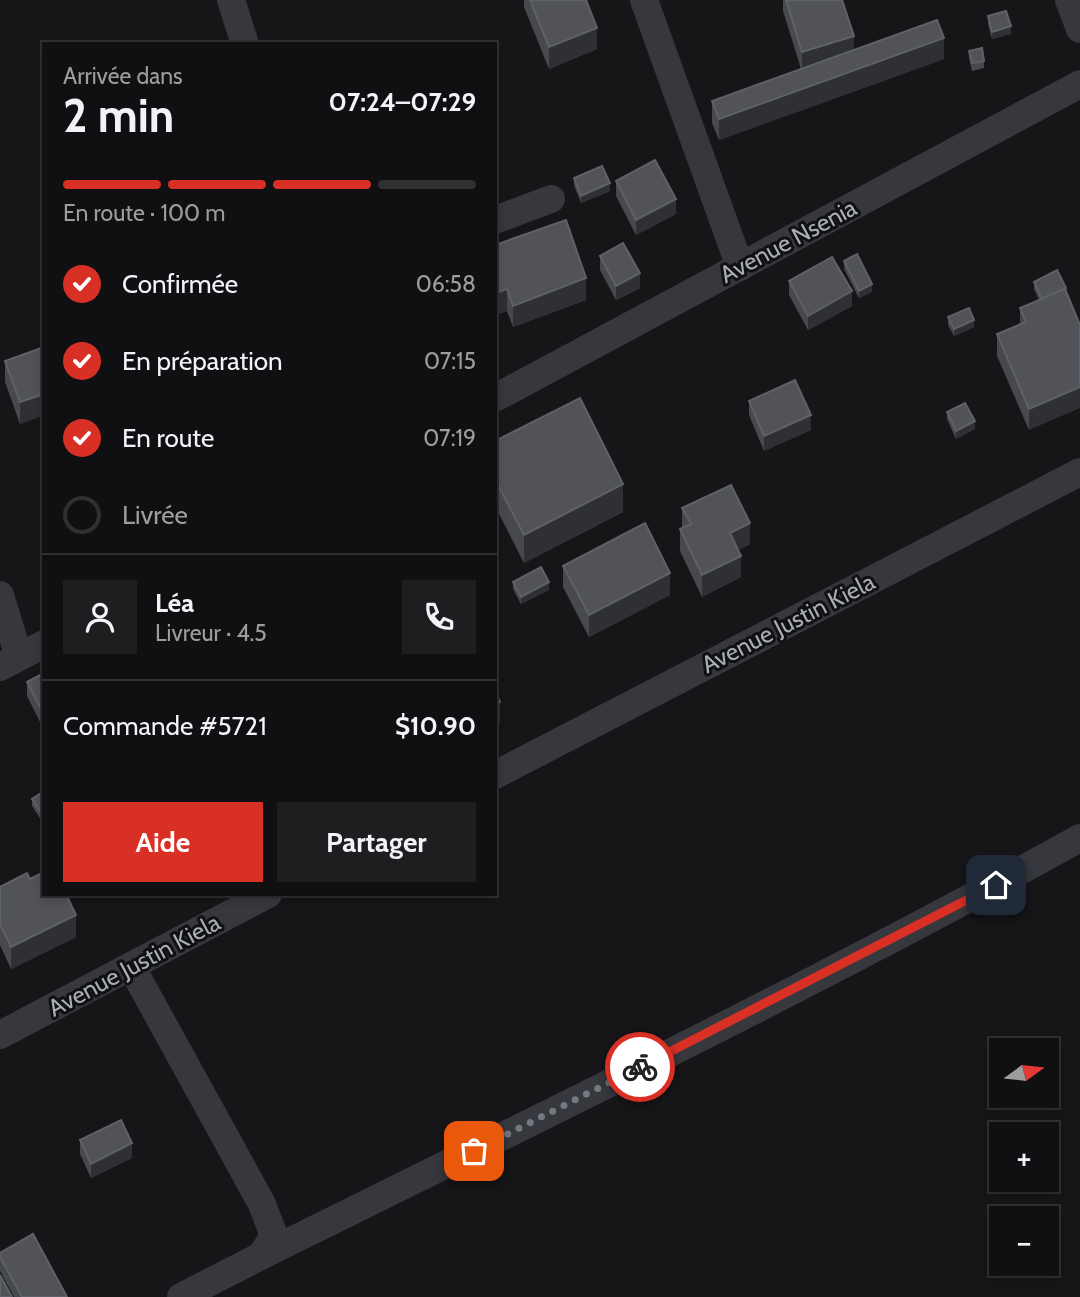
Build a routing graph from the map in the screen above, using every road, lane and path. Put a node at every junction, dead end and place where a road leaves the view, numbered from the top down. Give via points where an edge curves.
1 (230, 0) edge
2 (644, 0) edge
3 (1069, 0) edge
4 (1080, 29) edge
5 (244, 42) edge
6 (1080, 85) edge
7 (551, 199) dead end
8 (497, 219) edge
9 (740, 267) junction
10 (497, 397) edge
11 (1080, 472) edge
12 (0, 595) edge
13 (21, 656) edge
14 (497, 774) edge
15 (1080, 838) edge
16 (264, 896) edge
17 (131, 966) junction
18 (0, 1035) edge
19 (261, 1256) junction
20 (181, 1297) edge

1 - 5 street
2 - 9 street
3 - 4 street
6 - 9 street, Avenue Nsenia
7 - 8 street
9 - 10 street, Avenue Nsenia
11 - 14 street, Avenue Justin Kiela
12 - 13 street
15 - 19 street via 953,908
16 - 17 street, Avenue Justin Kiela
17 - 18 street, Avenue Justin Kiela
17 - 19 street via 262,1204 274,1236
19 - 20 street

